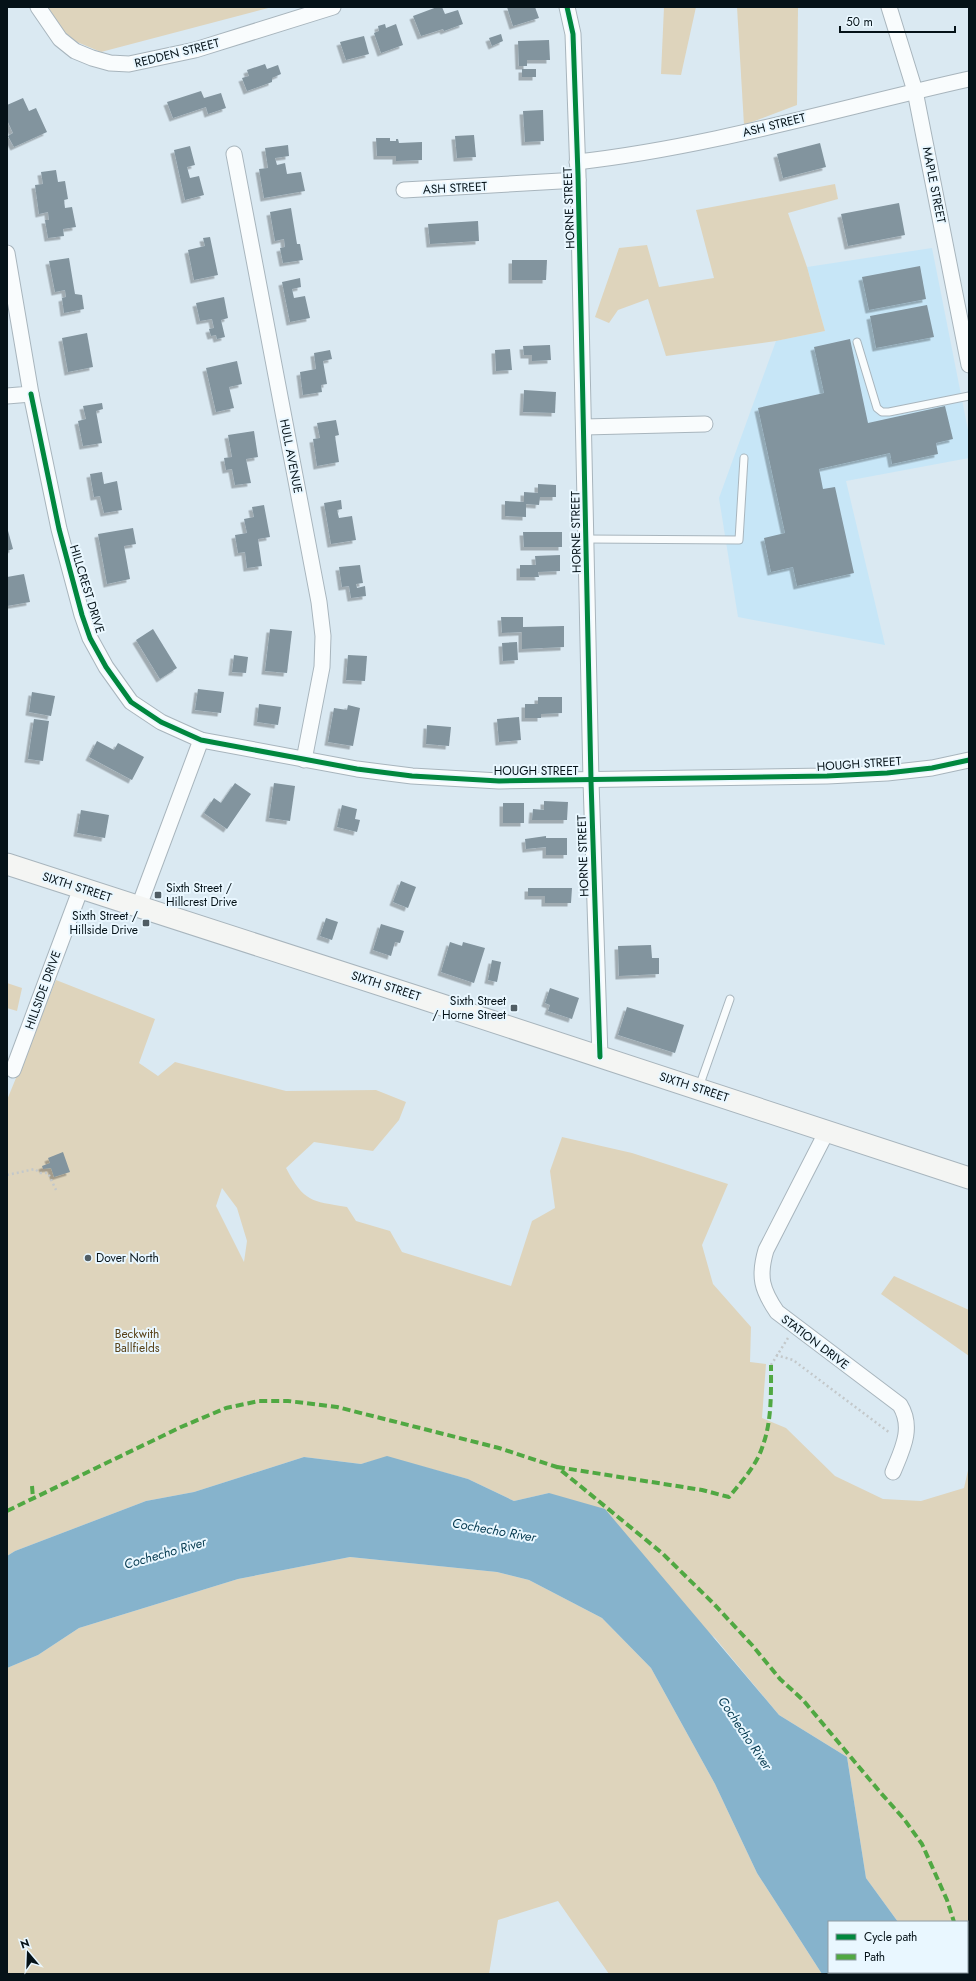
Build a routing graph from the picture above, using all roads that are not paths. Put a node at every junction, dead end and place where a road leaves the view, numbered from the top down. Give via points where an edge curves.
1 (38, 7) edge
2 (333, 7) edge
3 (567, 7) edge
4 (889, 7) edge
5 (969, 79) edge
6 (915, 91) junction
7 (234, 154) dead end
8 (577, 162) junction
9 (578, 180) junction
10 (404, 190) dead end
11 (7, 253) edge
12 (857, 342) dead end
13 (969, 365) edge
14 (31, 394) junction
15 (7, 396) edge
16 (969, 396) edge
17 (705, 424) dead end
18 (584, 427) junction
19 (744, 458) dead end
20 (586, 539) junction
21 (201, 740) junction
22 (304, 760) junction
23 (969, 760) edge
24 (591, 781) junction
25 (7, 864) edge
26 (81, 888) junction
27 (139, 906) junction
28 (730, 999) dead end
29 (600, 1057) junction
30 (13, 1070) dead end
31 (698, 1089) junction
32 (827, 1131) junction
33 (969, 1178) edge
34 (893, 1472) dead end

1 - 2 street, REDDEN STREET via 60,39 75,50 110,63 129,64 195,50
3 - 8 street, HORNE STREET via 573,34
4 - 6 street, MAPLE STREET
5 - 6 street, ASH STREET
6 - 8 street, ASH STREET via 711,140 624,157
6 - 13 street, MAPLE STREET
7 - 22 street, HULL AVENUE via 319,602 323,636 322,667
8 - 9 street, HORNE STREET
9 - 10 street, ASH STREET
9 - 18 street, HORNE STREET
11 - 14 street, HILLCREST DRIVE
12 - 16 lane via 877,408 882,412
14 - 15 street
14 - 21 street, HILLCREST DRIVE via 59,529 90,638 131,702 161,722
17 - 18 street
18 - 20 street, HORNE STREET
19 - 20 lane via 739,540
20 - 24 street, HORNE STREET
21 - 22 street, HOUGH STREET
21 - 27 street
22 - 24 street, HOUGH STREET via 357,769 435,777 499,781
23 - 24 street, HOUGH STREET via 932,768 887,773
24 - 29 street, HORNE STREET
25 - 26 main road, SIXTH STREET
26 - 27 main road, SIXTH STREET
26 - 30 street, HILLSIDE DRIVE
27 - 29 main road, SIXTH STREET
28 - 31 lane
29 - 31 main road, SIXTH STREET
31 - 32 main road, SIXTH STREET
32 - 33 main road, SIXTH STREET
32 - 34 street, STATION DRIVE via 766,1250 762,1283 777,1312 900,1405 906,1415 906,1442

